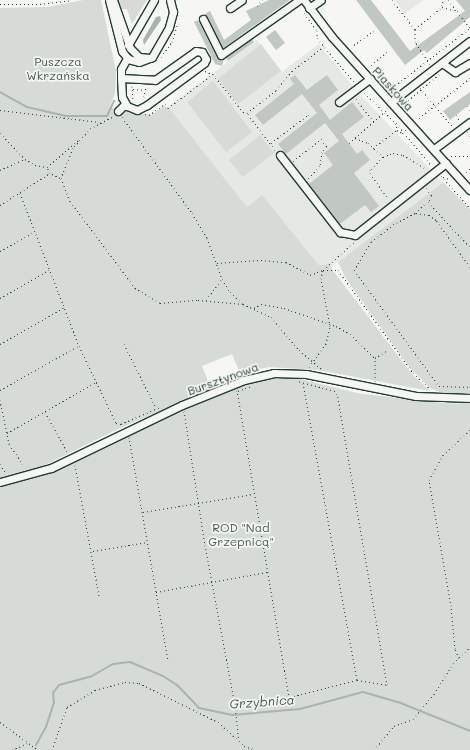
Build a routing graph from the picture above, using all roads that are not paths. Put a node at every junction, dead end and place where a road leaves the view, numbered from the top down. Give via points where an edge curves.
1 (109, 0) edge
2 (113, 0) edge
3 (154, 0) edge
4 (170, 0) edge
5 (242, 0) edge
6 (321, 0) edge
7 (300, 1) edge
8 (230, 8) dead end
9 (309, 8) junction
10 (203, 19) dead end
11 (470, 41) edge
12 (128, 44) junction
13 (153, 55) junction
14 (127, 58) junction
15 (470, 63) edge
16 (444, 66) junction
17 (121, 78) junction
18 (370, 79) junction
19 (339, 102) dead end
20 (391, 102) junction
21 (125, 104) junction
22 (118, 111) road end
23 (470, 122) edge
24 (434, 149) junction
25 (280, 155) road end
26 (446, 163) junction
27 (470, 190) edge
28 (470, 398) edge
29 (0, 482) edge

1 - 14 street via 121,50
2 - 12 street
3 - 12 street
4 - 13 street via 173,12 171,23
5 - 8 street
6 - 9 street
7 - 9 street, Piaskowa
7 - 10 street via 221,55
9 - 18 street, Piaskowa
11 - 16 street
12 - 13 street via 139,57
12 - 14 street via 124,52
13 - 14 street via 142,62
14 - 17 street via 121,68
15 - 16 street via 455,72
16 - 20 street via 434,69
17 - 21 street
17 - 21 street via 146,81 158,79 195,51 200,51 205,57 203,63 144,108 132,109
18 - 19 street
18 - 20 street, Piaskowa
20 - 24 street, Piaskowa
21 - 22 street
23 - 24 street
24 - 26 street, Piaskowa
25 - 26 street via 340,232 355,235 422,183 438,174
26 - 27 street, Piaskowa
28 - 29 street, Bursztynowa via 441,398 274,373 244,380 126,430 51,468

